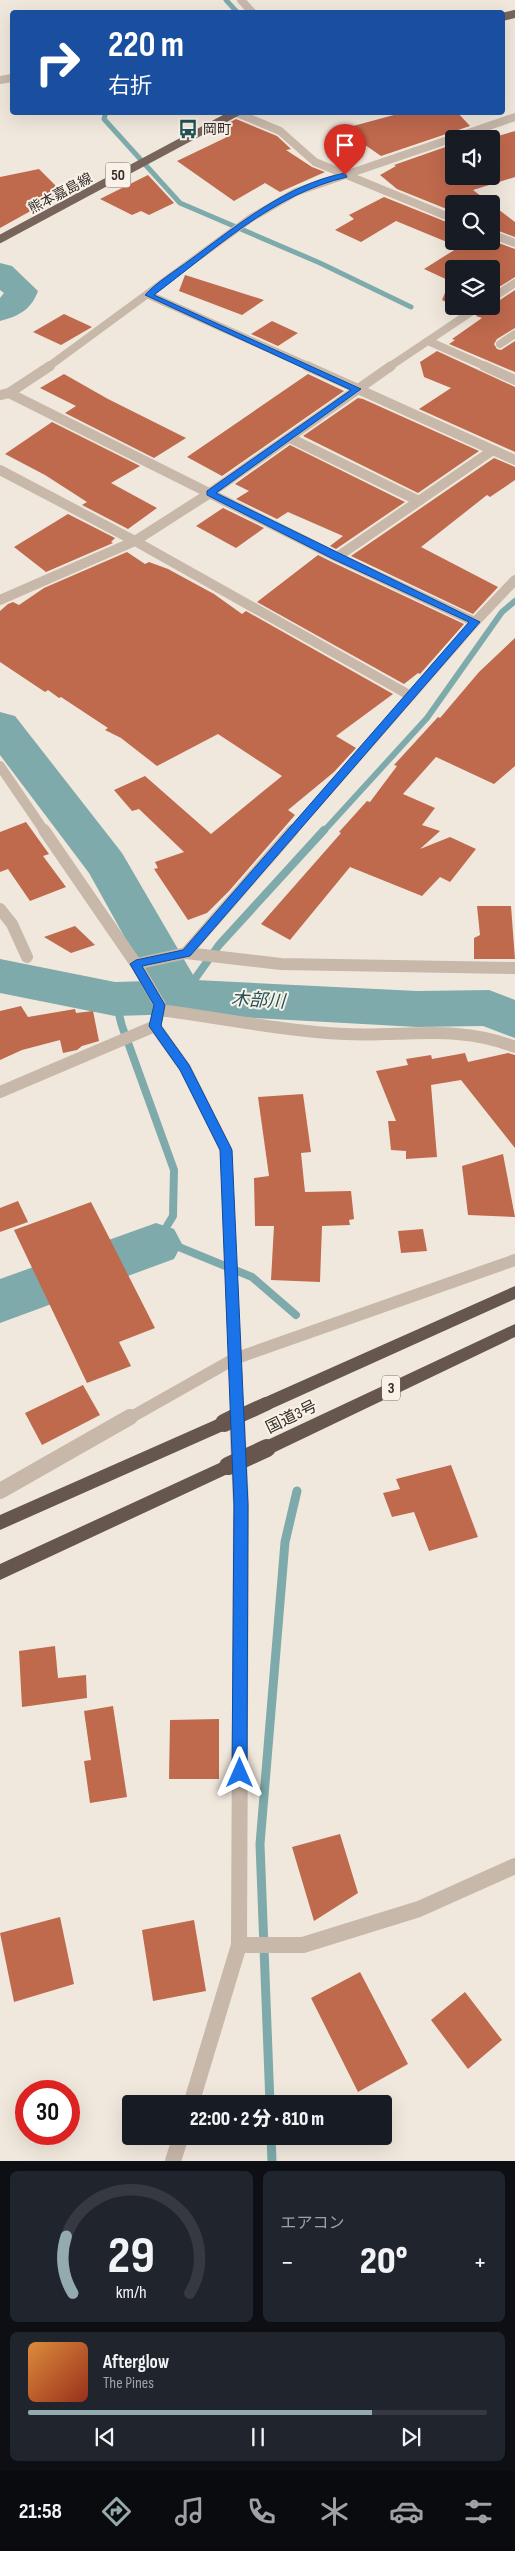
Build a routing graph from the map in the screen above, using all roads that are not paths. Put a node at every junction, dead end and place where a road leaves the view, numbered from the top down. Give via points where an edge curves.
1 (242, 0) edge
2 (250, 10) edge
3 (233, 115) edge
4 (242, 115) edge
5 (515, 117) edge
6 (345, 175) junction
7 (445, 215) edge
8 (500, 237) edge
9 (0, 240) edge
10 (515, 243) edge
11 (515, 282) edge
12 (500, 292) edge
13 (149, 295) junction
14 (467, 315) edge
15 (515, 334) edge
16 (428, 341) junction
17 (500, 344) dead end
18 (515, 380) edge
19 (357, 389) junction
20 (5, 394) edge
21 (290, 438) junction
22 (493, 450) junction
23 (515, 460) edge
24 (0, 470) edge
25 (210, 493) junction
26 (419, 501) junction
27 (135, 541) junction
28 (337, 557) junction
29 (515, 580) edge
30 (0, 600) edge
31 (475, 622) junction
32 (411, 696) junction
33 (0, 766) edge
34 (0, 909) edge
35 (186, 953) junction
36 (27, 957) dead end
37 (136, 964) junction
38 (515, 968) edge
39 (159, 1008) junction
40 (155, 1026) junction
41 (515, 1047) edge
42 (0, 1092) edge
43 (515, 1260) edge
44 (515, 1292) edge
45 (515, 1330) edge
46 (234, 1358) junction
47 (0, 1492) edge
48 (0, 1523) edge
49 (0, 1572) edge
50 (515, 1866) edge
51 (239, 1945) junction
52 (194, 2095) edge
53 (178, 2145) edge
54 (173, 2161) edge

1 - 2 street
3 - 9 main road, 熊本嘉島線 / 50
4 - 6 street via 280,131 315,162
5 - 6 street
6 - 7 street
6 - 13 street via 292,193 240,227
8 - 10 street
11 - 12 street
13 - 19 street
13 - 20 street via 66,356
14 - 16 street
15 - 17 street
16 - 18 street
16 - 19 street
19 - 21 street
19 - 22 street
20 - 25 street
21 - 25 street
21 - 26 street
22 - 23 street
22 - 26 street
24 - 27 street
25 - 27 street
25 - 28 street
26 - 28 street
27 - 30 street
27 - 32 street
28 - 31 street
29 - 31 street
31 - 32 street
32 - 35 street
33 - 37 street
34 - 36 street via 12,924
35 - 37 street
35 - 38 street via 281,964
37 - 39 street
39 - 40 street
39 - 41 street via 344,1034 449,1033 500,1039
40 - 42 street
40 - 46 street via 185,1068 226,1150
43 - 46 street
44 - 48 highway, 国道3号 / 3, bridge
45 - 49 highway, 国道3号 / 3, bridge
46 - 47 street
46 - 51 street via 241,1505
50 - 51 street via 419,1909 303,1945
51 - 52 street
53 - 54 street

